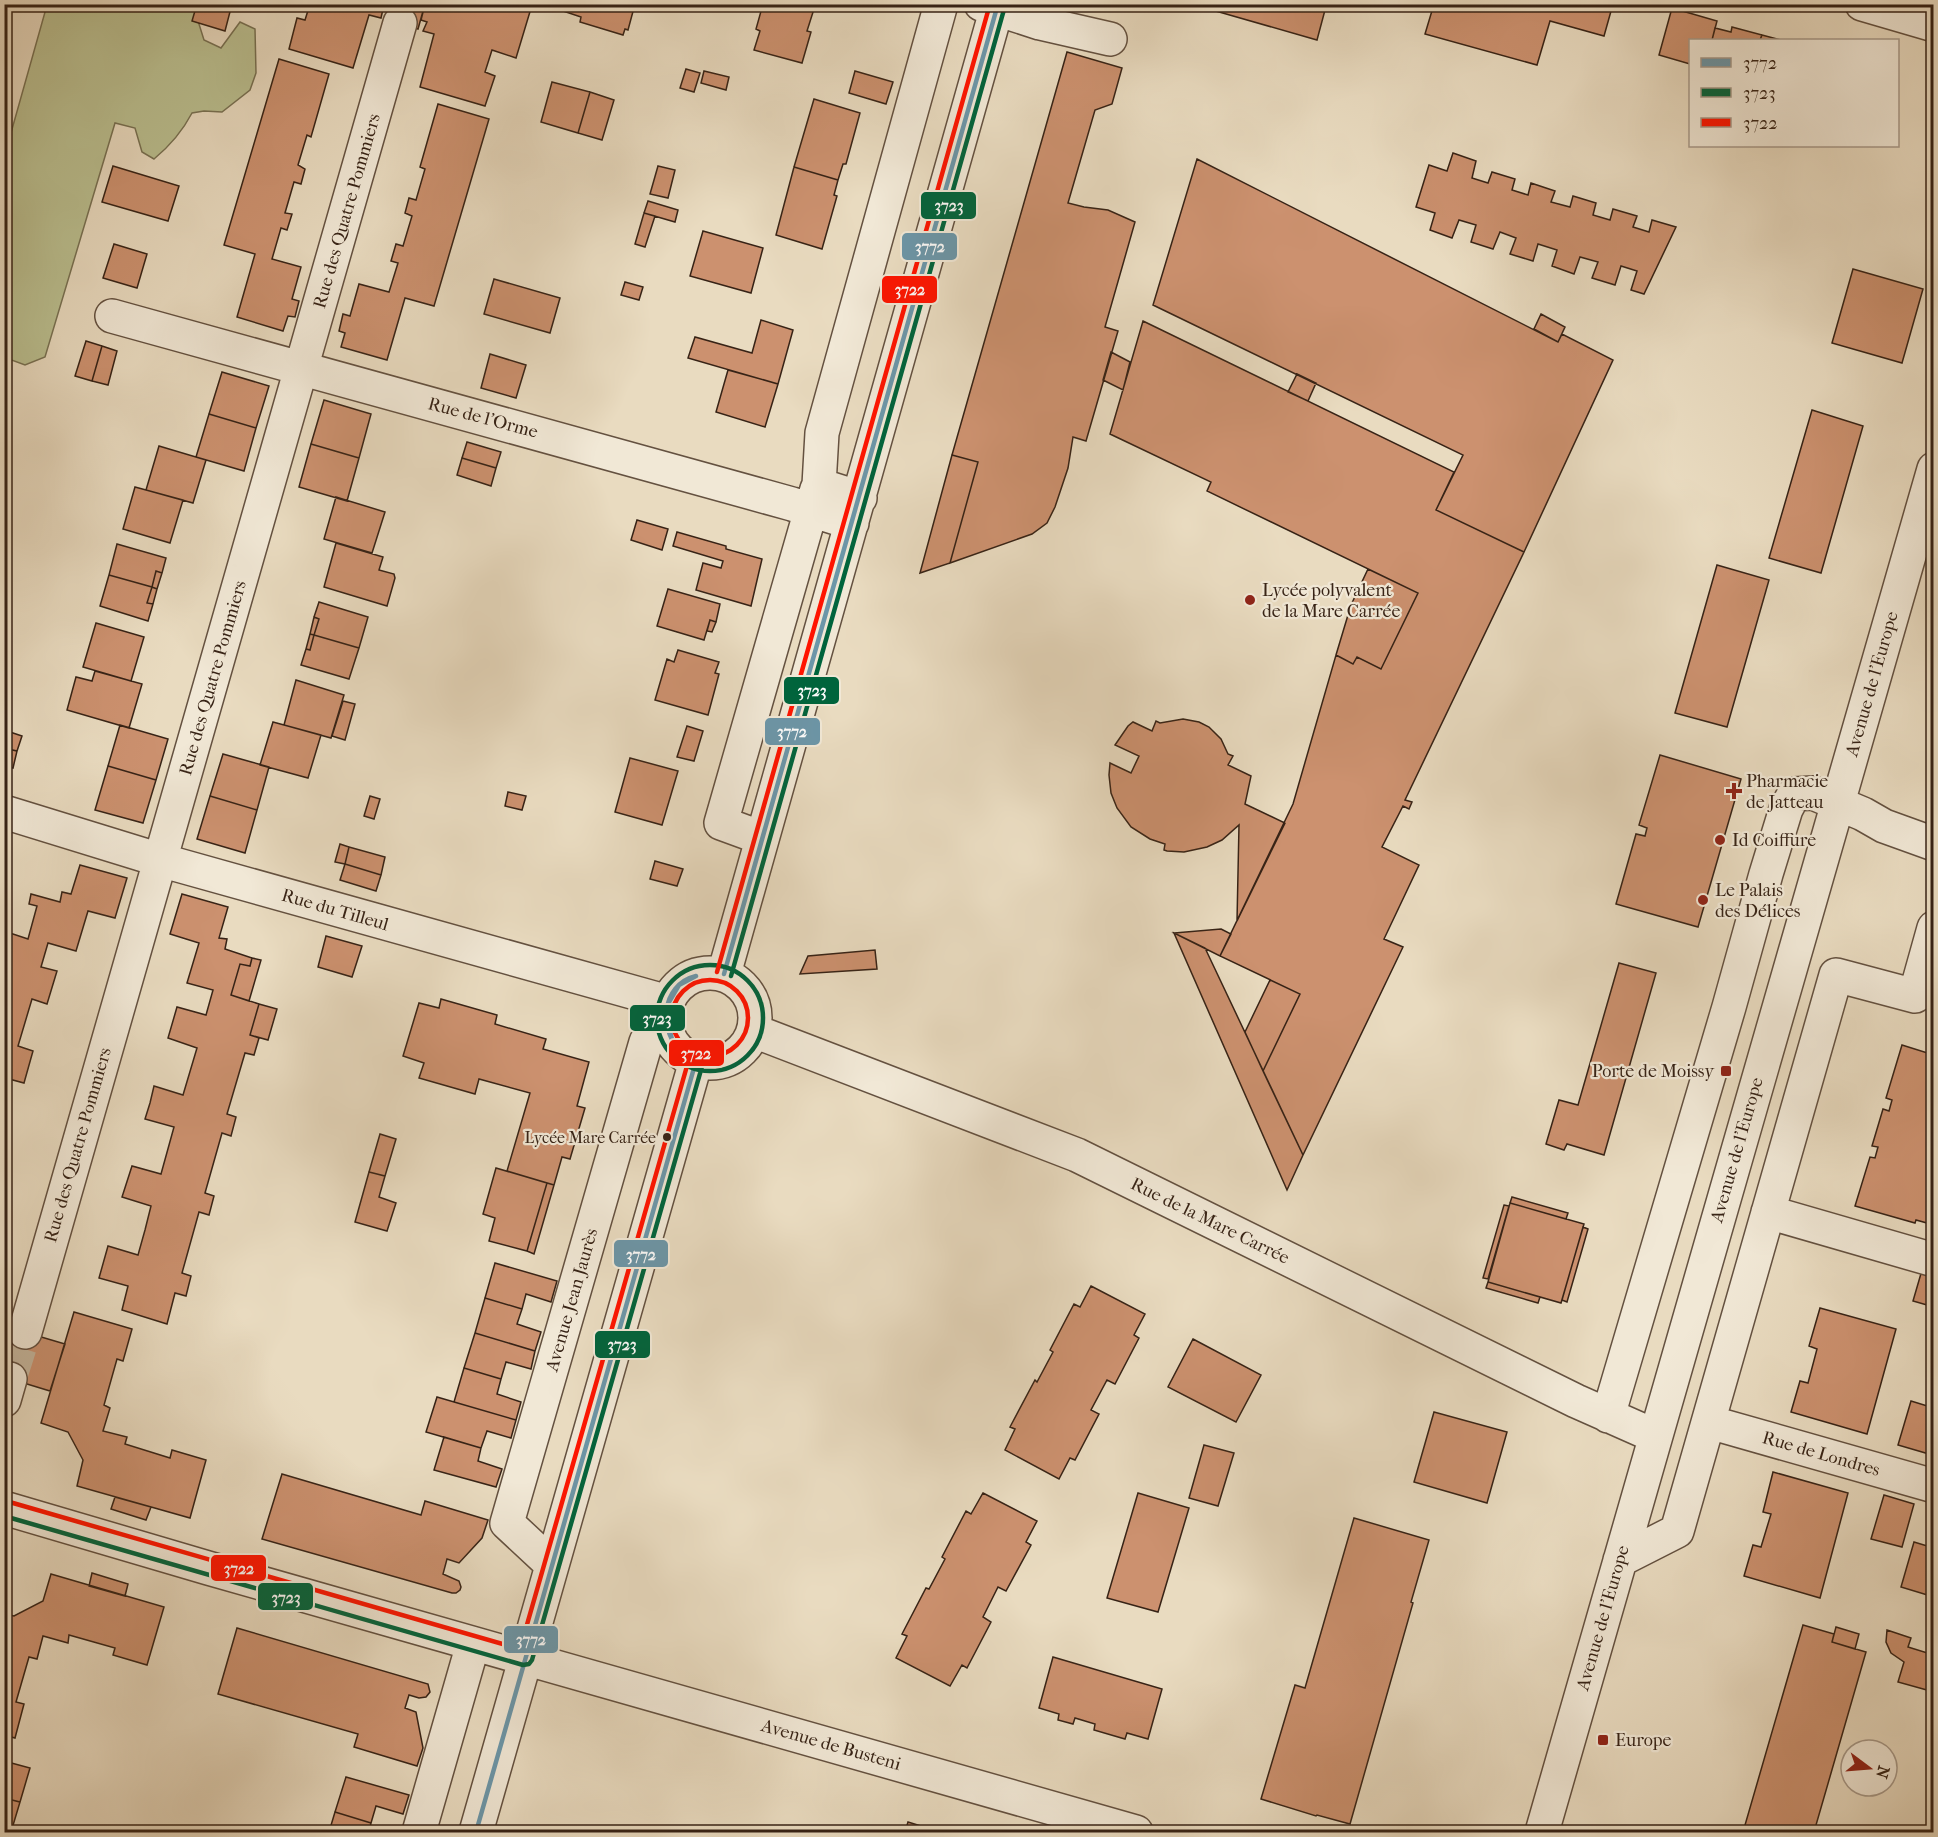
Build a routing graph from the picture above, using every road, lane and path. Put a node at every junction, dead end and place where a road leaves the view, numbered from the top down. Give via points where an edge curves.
1 (941, 4) edge
2 (1862, 4) edge
3 (992, 6) edge
4 (400, 23) dead end
5 (1934, 25) edge
6 (1110, 39) dead end
7 (112, 316) dead end
8 (302, 368) junction
9 (1934, 469) edge
10 (814, 497) junction
11 (856, 511) junction
12 (1838, 804) junction
13 (4, 812) edge
14 (762, 838) junction
15 (1934, 844) edge
16 (160, 860) junction
17 (1934, 928) edge
18 (1743, 958) junction
19 (1790, 970) junction
20 (724, 974) junction
21 (668, 1017) junction
22 (754, 1030) junction
23 (696, 1061) junction
24 (1768, 1212) junction
25 (1934, 1260) edge
26 (24, 1332) tunnel mouth
27 (1608, 1416) junction
28 (1709, 1422) junction
29 (1654, 1436) junction
30 (1934, 1486) edge
31 (4, 1508) edge
32 (1620, 1560) junction
33 (551, 1564) junction
34 (473, 1644) junction
35 (525, 1658) junction
36 (418, 1833) edge
37 (476, 1833) edge
38 (1136, 1833) edge
39 (1542, 1833) edge

1 - 10 street via 822,434
2 - 5 street
3 - 6 street via 1040,23
3 - 11 street
4 - 8 street, Rue des Quatre Pommiers
7 - 8 street, Rue de l'Orme
8 - 10 street, Rue de l'Orme
8 - 16 street, Rue des Quatre Pommiers
9 - 12 street, Avenue de l'Europe
10 - 11 street, Rue de l'Orme
10 - 14 street via 721,824
11 - 14 street
12 - 15 street
12 - 18 street via 1813,793 1794,794 1786,809
12 - 19 street, Avenue de l'Europe
13 - 16 street, Rue du Tilleul
14 - 20 street
16 - 21 street, Rue du Tilleul
16 - 26 street, Rue des Quatre Pommiers
17 - 24 street via 1915,996 1836,975
18 - 19 street
18 - 27 street
19 - 29 street, Avenue de l'Europe
20 - 21 street via 710,972 691,977 675,990
20 - 22 street via 736,980 750,996 756,1016
21 - 23 street via 678,1050
21 - 33 street, Avenue Jean Jaurès via 646,1042 507,1523
22 - 23 street via 741,1051 731,1058 708,1063
22 - 27 street, Rue de la Mare Carrée via 1077,1155
23 - 33 street
24 - 25 street
24 - 28 street
27 - 29 street, Rue de la Mare Carrée
28 - 30 street, Rue de Londres
28 - 32 street via 1677,1531
29 - 32 street, Avenue de l'Europe
31 - 34 street, Avenue de Busteni
32 - 39 street, Avenue de l'Europe
33 - 35 street
34 - 35 street, Avenue de Busteni
34 - 36 street
35 - 37 street
35 - 38 street, Avenue de Busteni

